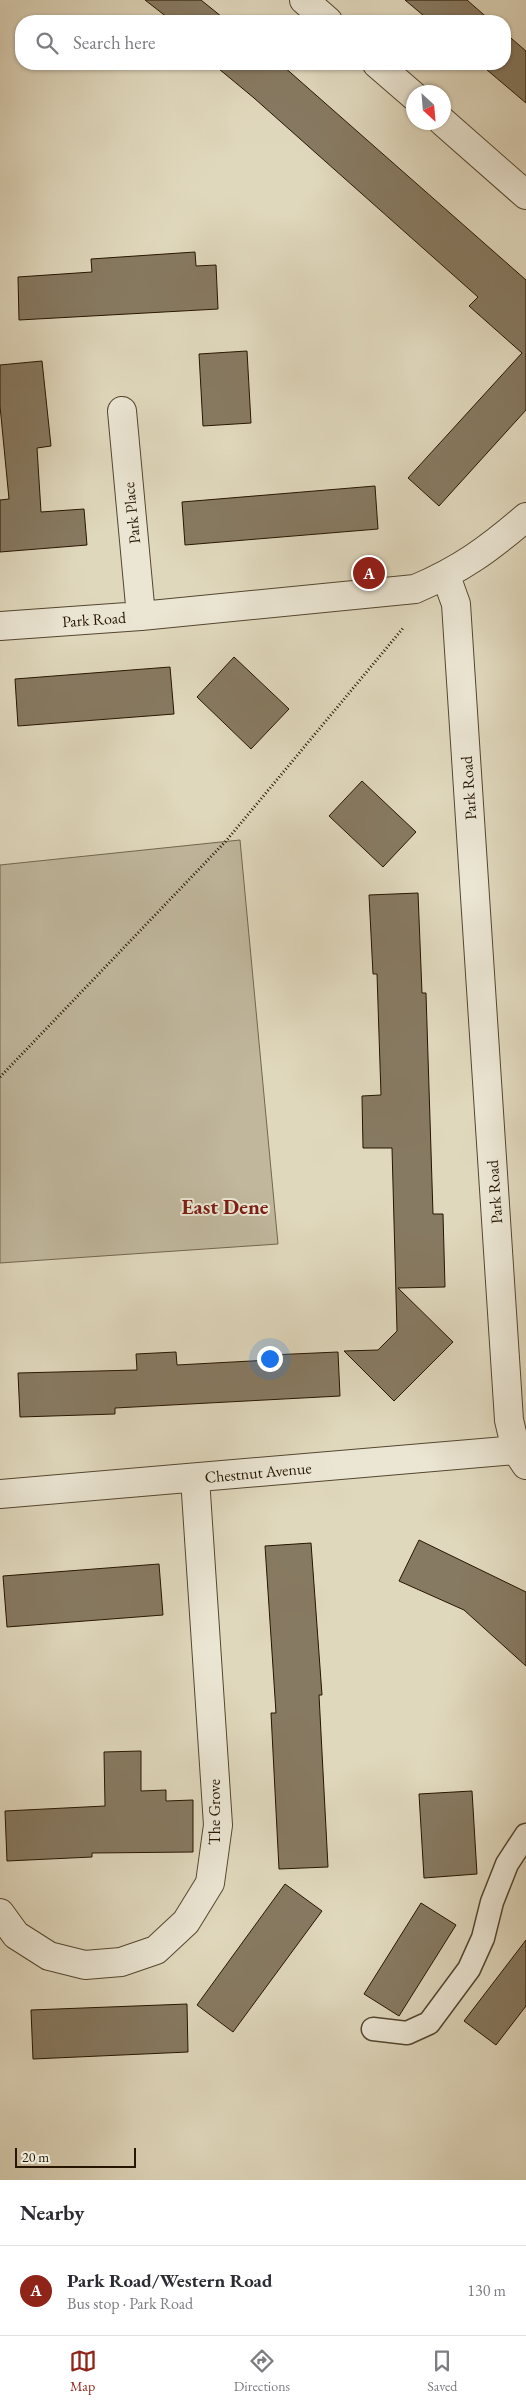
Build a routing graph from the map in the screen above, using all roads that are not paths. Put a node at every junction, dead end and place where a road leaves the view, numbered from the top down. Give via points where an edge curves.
1 (304, 0) edge
2 (321, 15) edge
3 (383, 70) edge
4 (406, 89) edge
5 (451, 129) edge
6 (526, 195) edge
7 (122, 411) dead end
8 (526, 517) edge
9 (446, 576) junction
10 (141, 616) junction
11 (0, 626) edge
12 (521, 1457) edge
13 (195, 1478) junction
14 (0, 1494) edge
15 (526, 1835) edge
16 (0, 1913) edge
17 (373, 2029) dead end

1 - 2 street
3 - 4 street
5 - 6 street
7 - 10 street, Park Place
8 - 9 street via 487,550
9 - 10 street, Park Road via 415,589
9 - 12 street, Park Road via 456,604 508,1410
10 - 11 street, Park Road
12 - 13 street, Chestnut Avenue
13 - 14 street, Chestnut Avenue
13 - 16 street, The Grove via 218,1825 210,1883 186,1922 156,1950 121,1962 85,1965 49,1956 16,1935
15 - 17 lane via 507,1864 492,1902 483,1938 469,1969 429,2023 407,2034

